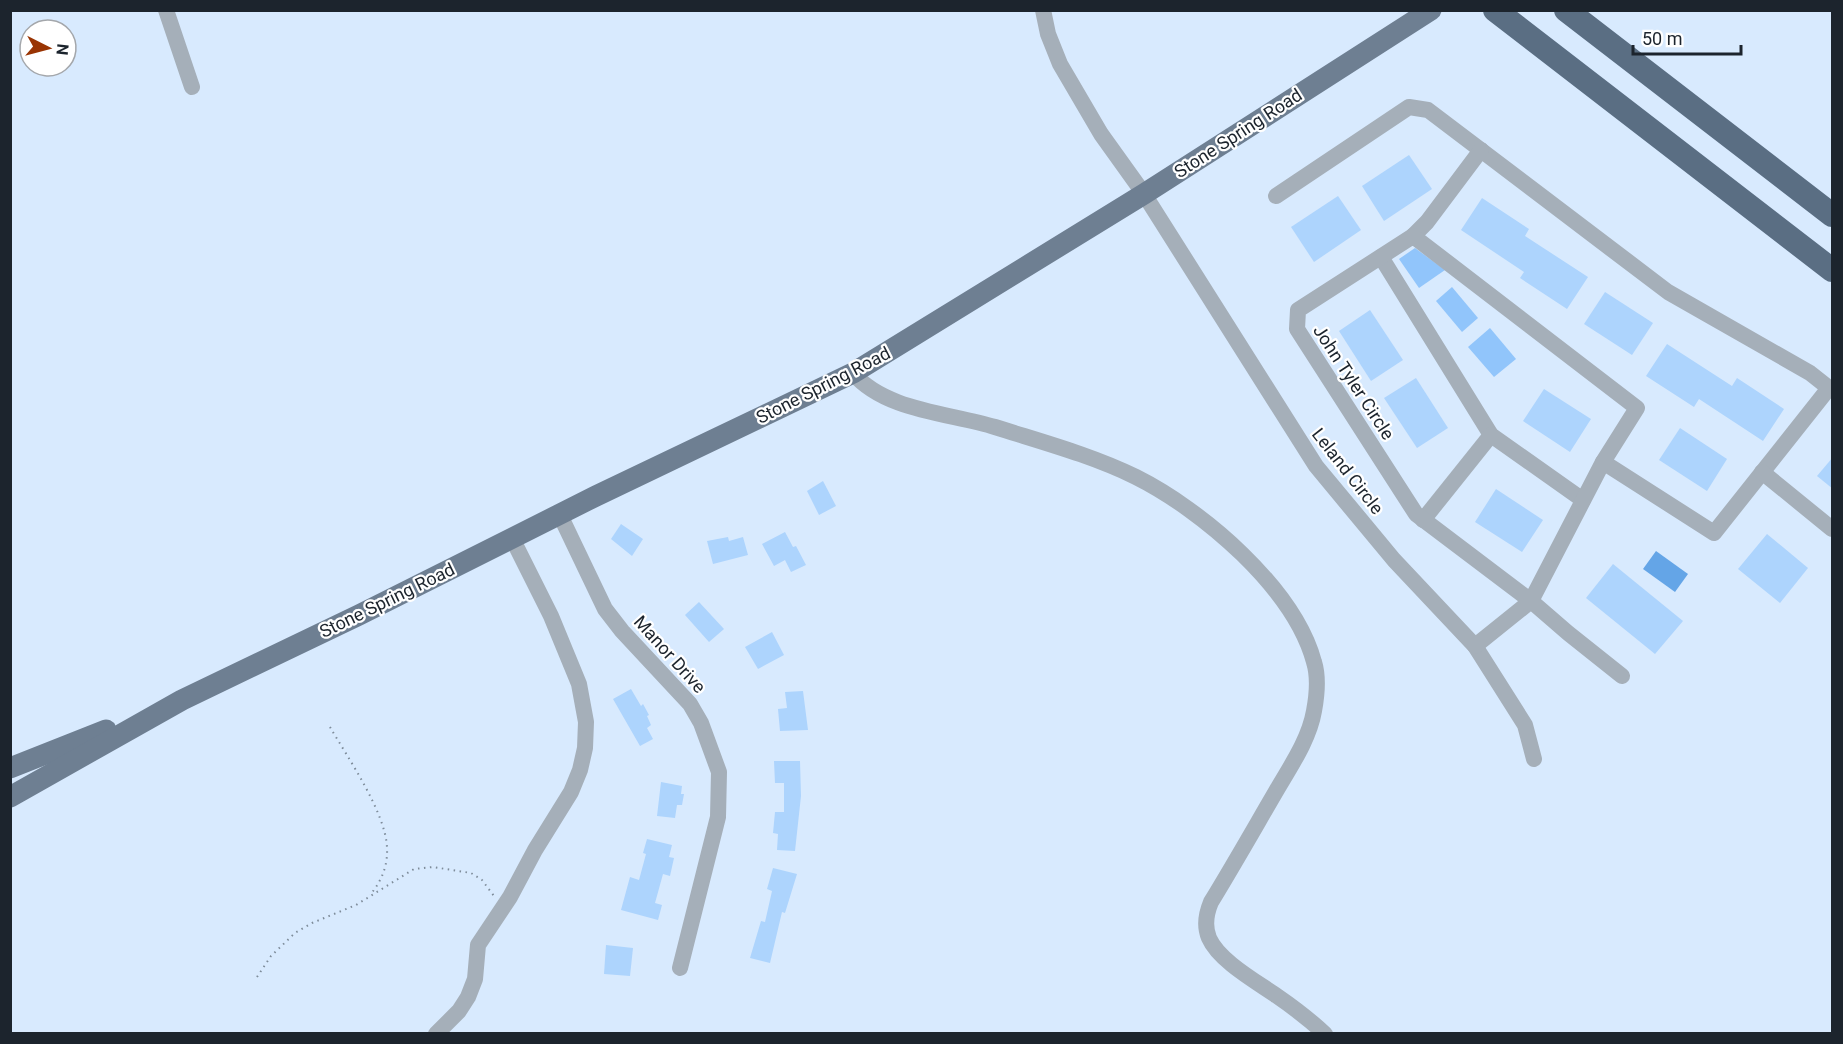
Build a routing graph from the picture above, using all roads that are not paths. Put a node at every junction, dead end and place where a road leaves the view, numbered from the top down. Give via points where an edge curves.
1 (166, 10) edge
2 (1043, 10) edge
3 (1431, 10) edge
4 (1495, 10) edge
5 (1566, 10) edge
6 (192, 87) dead end
7 (1481, 150) junction
8 (1143, 194) junction
9 (1276, 196) dead end
10 (1833, 215) edge
11 (1413, 236) junction
12 (1381, 257) junction
13 (1833, 270) edge
14 (853, 373) junction
15 (1831, 390) edge
16 (1491, 435) junction
17 (1603, 462) junction
18 (1762, 472) junction
19 (1583, 500) junction
20 (560, 515) junction
21 (1423, 520) junction
22 (1833, 529) edge
23 (512, 538) junction
24 (1531, 601) junction
25 (1475, 646) junction
26 (1622, 676) dead end
27 (182, 700) junction
28 (1534, 759) dead end
29 (10, 768) edge
30 (10, 797) edge
31 (680, 968) dead end
32 (436, 1034) edge
33 (1325, 1034) edge

1 - 6 street
2 - 8 street, Leland Circle via 1060,64 1101,134
3 - 8 main road, Stone Spring Road
4 - 13 highway
5 - 10 highway
7 - 9 street via 1428,110 1409,106
7 - 11 street, John Tyler Circle
7 - 15 street via 1668,292 1810,373
8 - 14 main road, Stone Spring Road
8 - 25 street, Leland Circle via 1316,466 1394,560
11 - 12 street, John Tyler Circle
11 - 17 street via 1637,408
12 - 16 street
12 - 21 street, John Tyler Circle via 1298,310 1297,329
14 - 20 main road, Stone Spring Road
14 - 33 street via 890,400 1054,445 1135,477 1176,500 1210,526 1282,598 1314,661 1317,687 1313,719 1292,764 1211,902 1206,925 1209,939 1223,956
15 - 18 street
16 - 19 street
16 - 21 street
17 - 18 street via 1714,533
17 - 19 street
18 - 22 street
19 - 24 street
20 - 23 main road, Stone Spring Road
20 - 31 street, Manor Drive via 605,609 690,704 718,772 718,818
21 - 24 street, John Tyler Circle
23 - 27 main road, Stone Spring Road
23 - 32 street via 579,684 585,709 583,760 572,792 478,945 475,979 468,998
24 - 25 street
24 - 26 street, John Tyler Circle
25 - 28 street, Leland Circle via 1525,725
27 - 29 main road, Stone Spring Road
27 - 30 main road, Stone Spring Road

